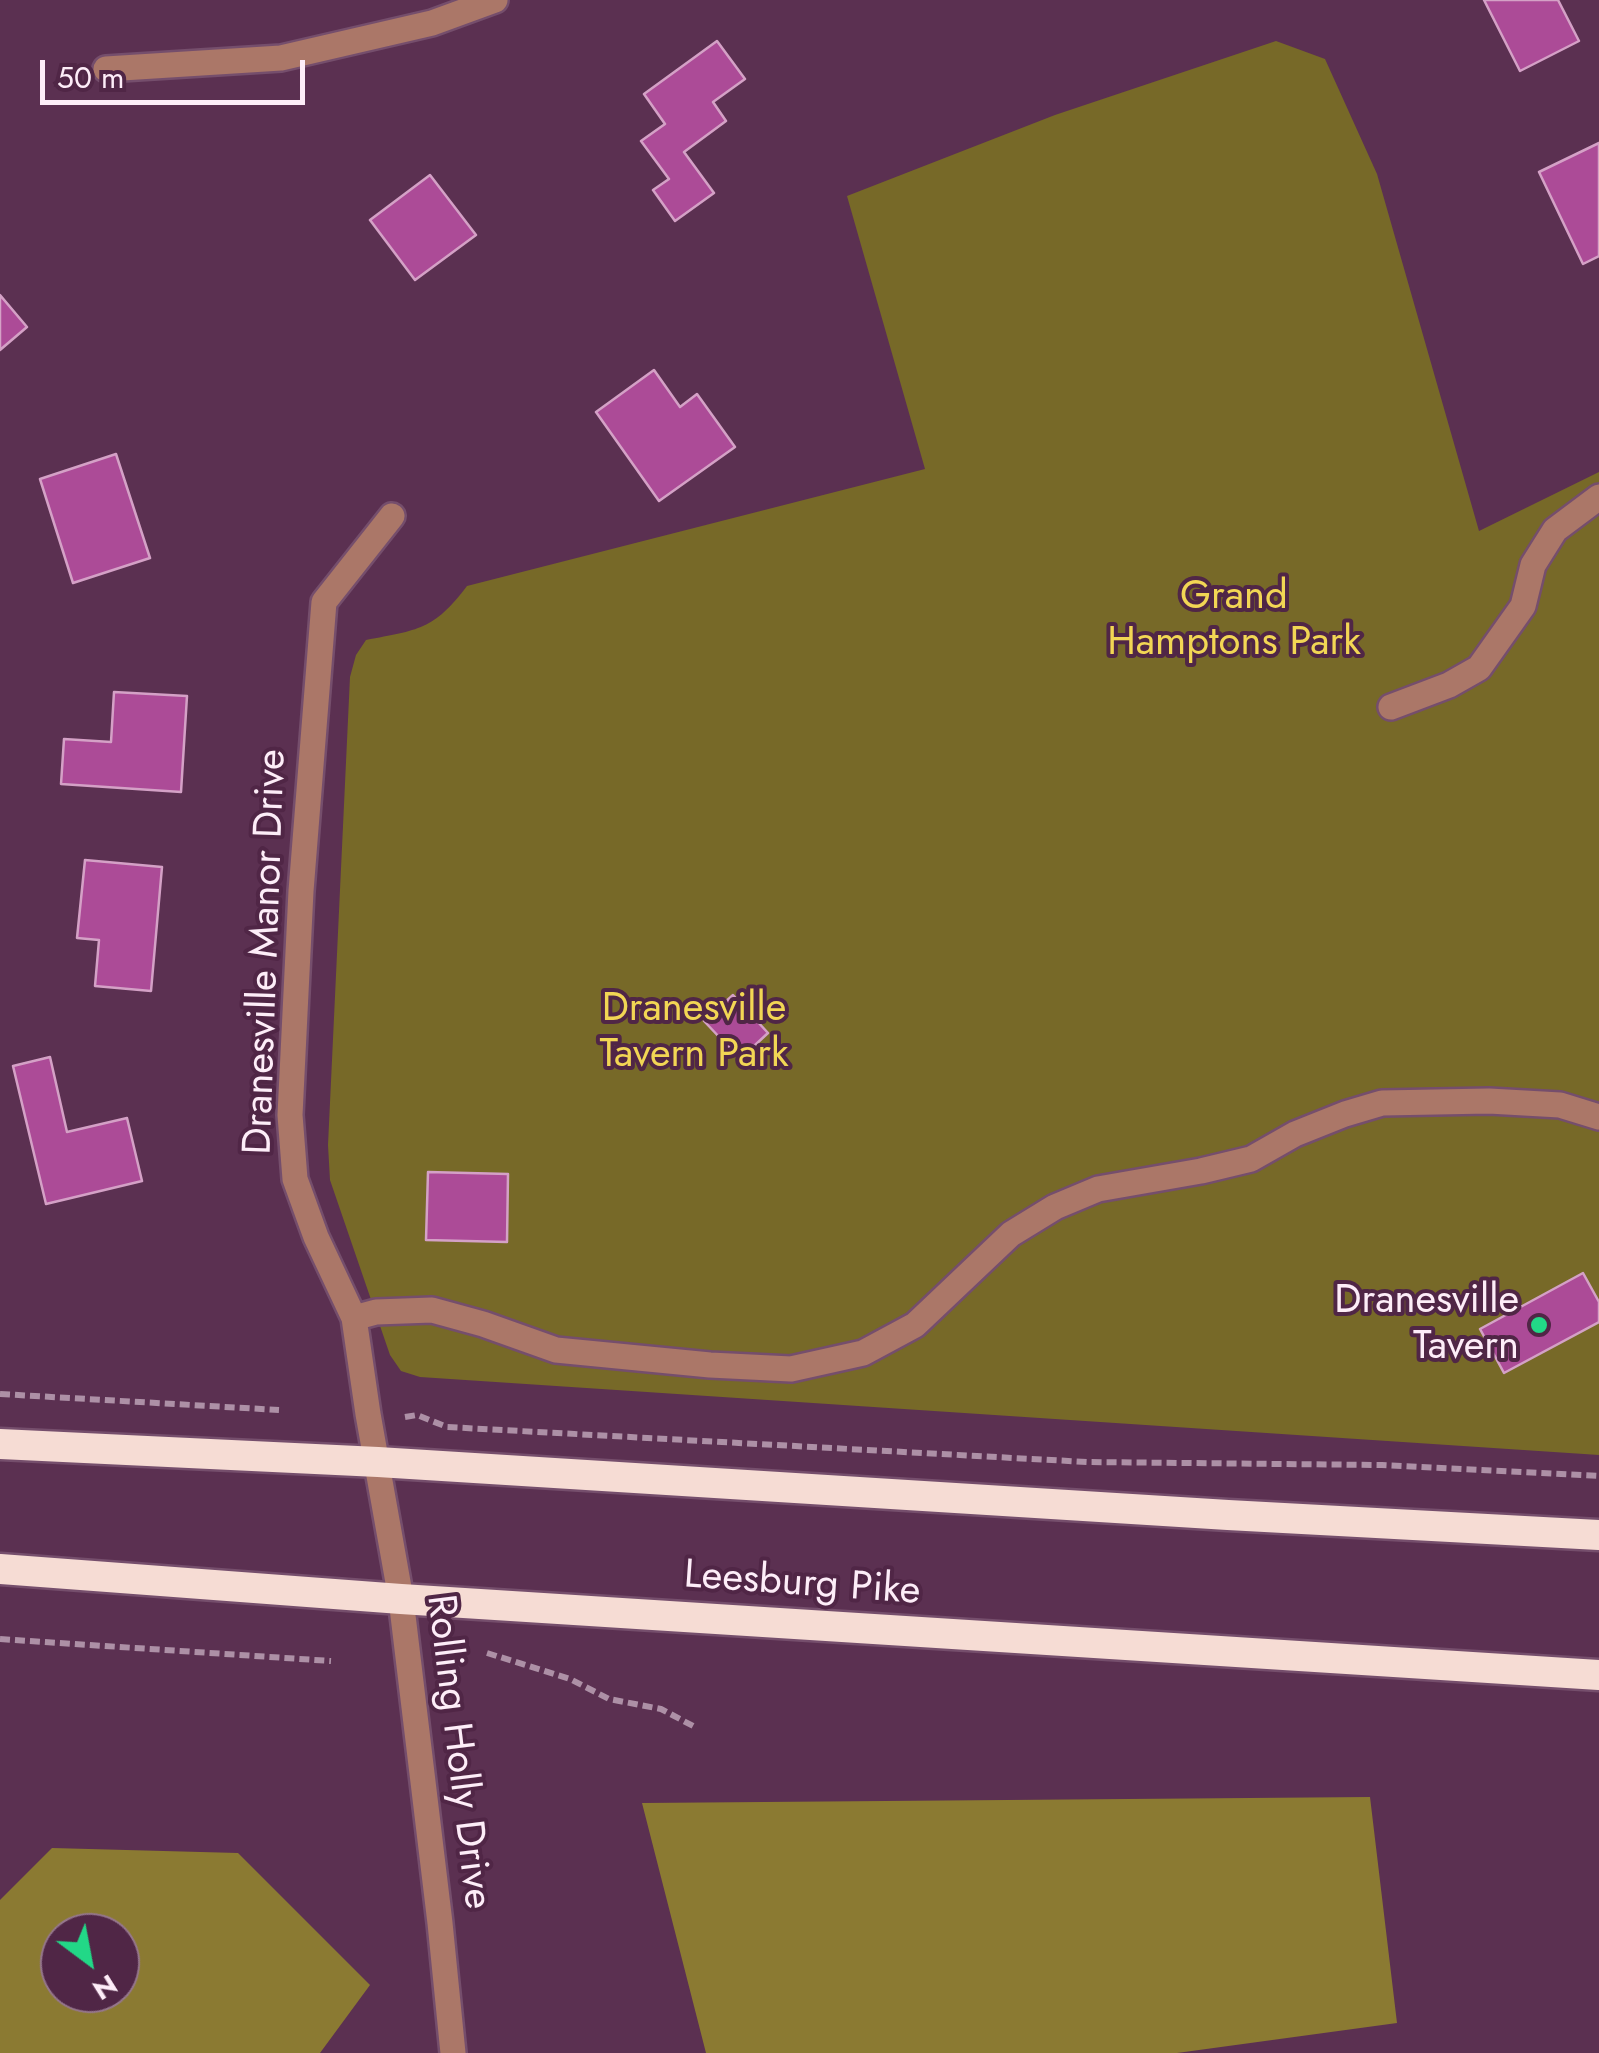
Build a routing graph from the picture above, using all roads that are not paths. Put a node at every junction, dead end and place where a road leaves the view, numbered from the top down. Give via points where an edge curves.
1 (495, 0) edge
2 (106, 69) dead end
3 (1599, 497) edge
4 (392, 516) dead end
5 (1391, 707) dead end
6 (1599, 1117) edge
7 (354, 1318) junction
8 (0, 1444) edge
9 (378, 1462) junction
10 (1599, 1535) edge
11 (0, 1569) edge
12 (400, 1599) junction
13 (1599, 1675) edge
14 (453, 2053) edge

1 - 2 street via 432,23 281,58
3 - 5 street via 1556,530 1533,565 1523,606 1479,668
4 - 7 street, Dranesville Manor Drive via 324,602 290,1115 295,1179
6 - 7 street via 1488,1100 1382,1103 1296,1134 1250,1159 1098,1189 1011,1234 915,1325 863,1353 792,1369 556,1350 432,1310
7 - 9 street, Dranesville Manor Drive
8 - 9 highway
9 - 10 highway
9 - 12 street, Rolling Holly Drive
11 - 12 highway, Leesburg Pike
12 - 13 highway, Leesburg Pike
12 - 14 street, Rolling Holly Drive

